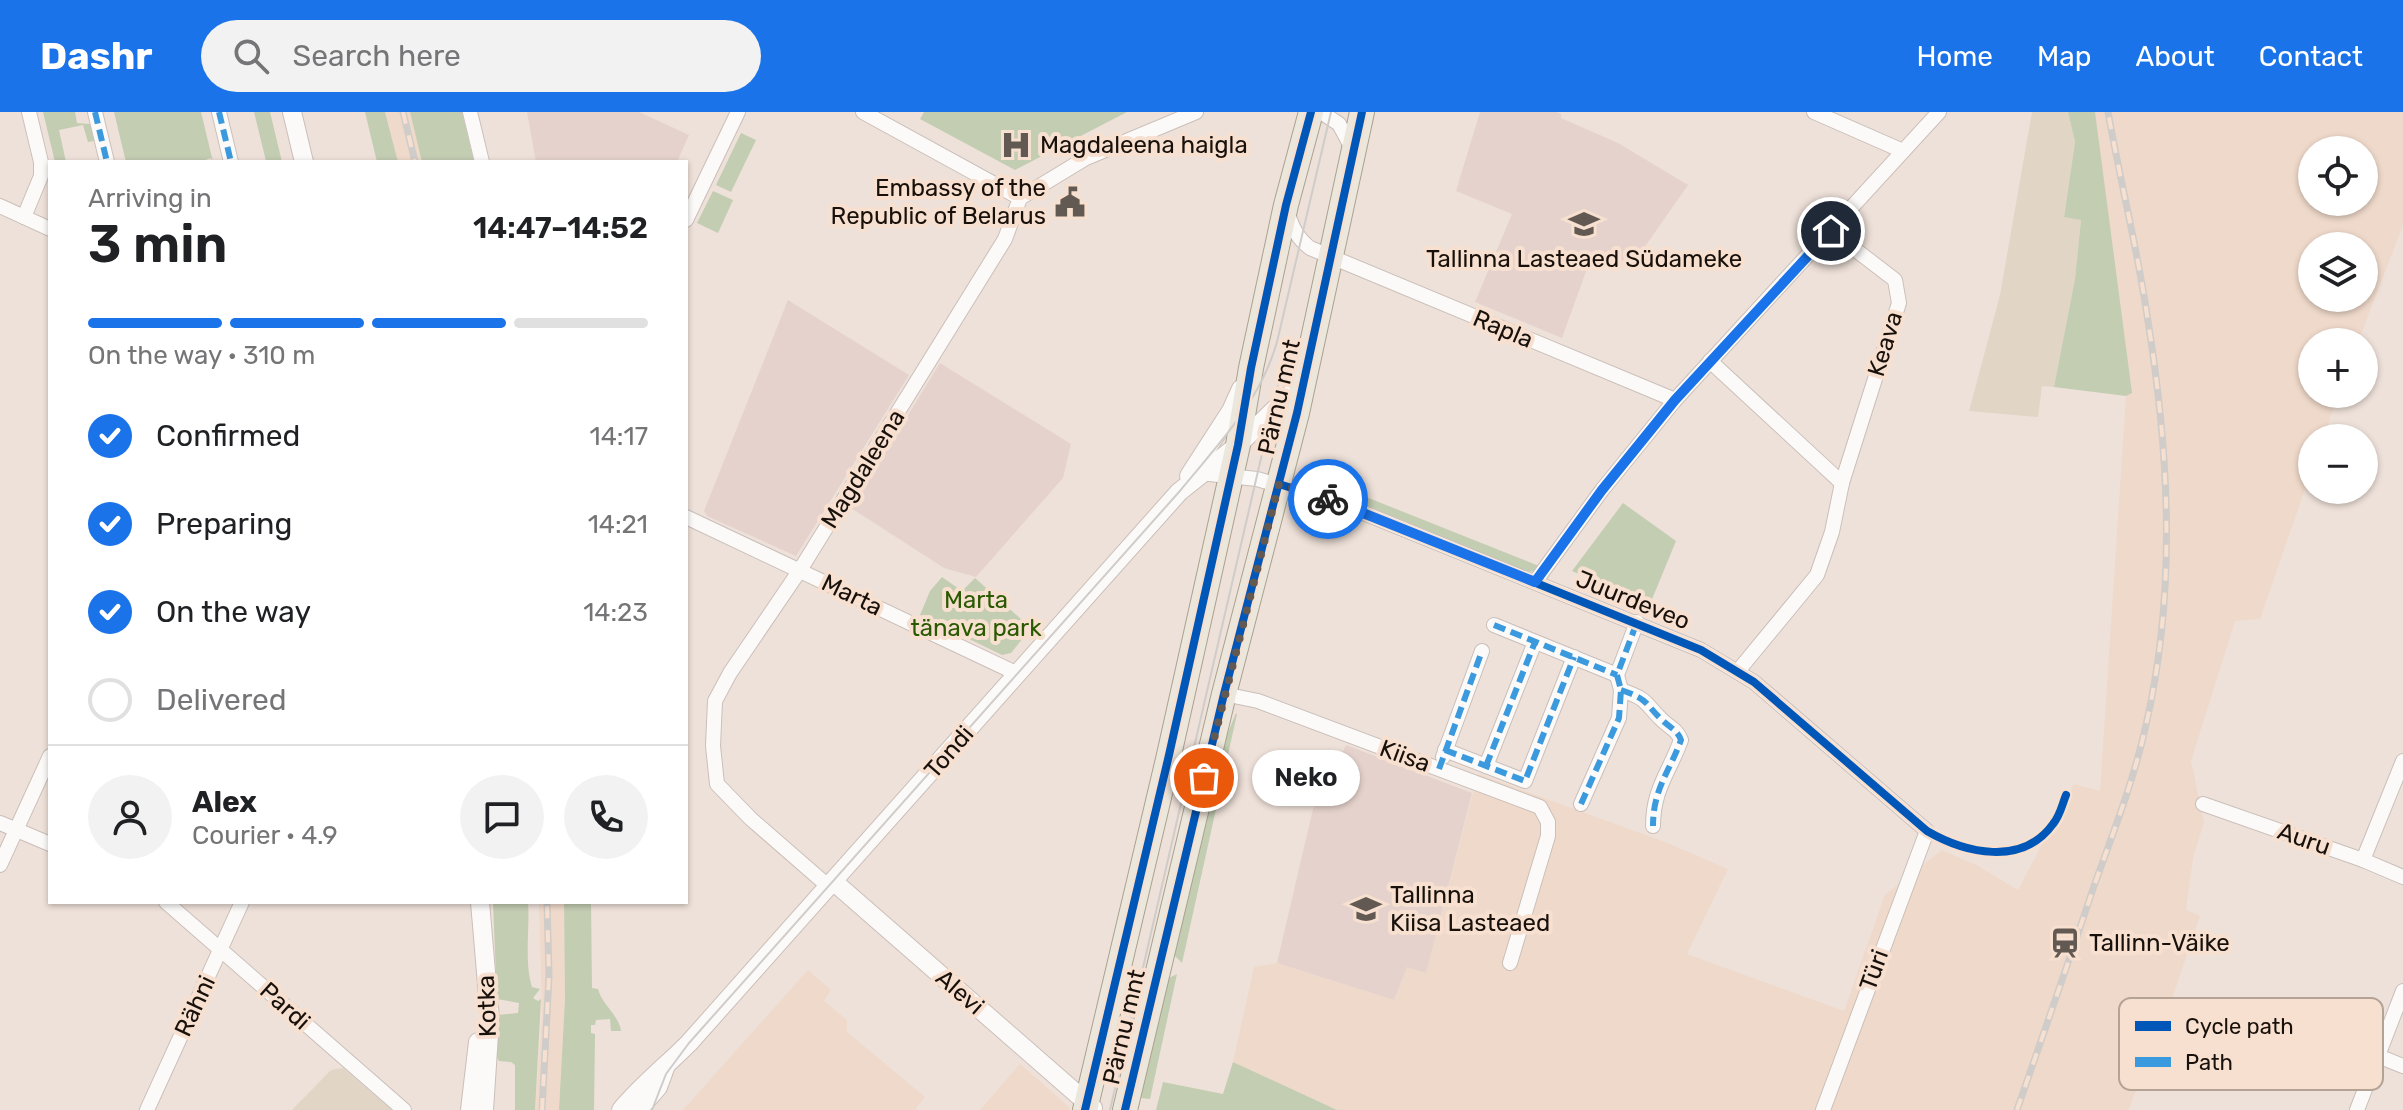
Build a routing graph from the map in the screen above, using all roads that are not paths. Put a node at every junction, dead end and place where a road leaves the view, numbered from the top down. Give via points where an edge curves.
1 (29, 112) edge
2 (95, 112) edge
3 (219, 112) edge
4 (292, 112) edge
5 (470, 112) edge
6 (738, 112) edge
7 (863, 112) edge
8 (1196, 112) edge
9 (1311, 112) edge
10 (1321, 112) edge
11 (1362, 112) edge
12 (1814, 112) edge
13 (1939, 112) edge
14 (1353, 150) junction
15 (1903, 151) junction
16 (107, 160) edge
17 (231, 160) edge
18 (304, 160) edge
19 (482, 160) edge
20 (1020, 198) junction
21 (1286, 205) junction
22 (0, 206) edge
23 (688, 216) edge
24 (24, 217) junction
25 (48, 228) edge
26 (1831, 231) junction
27 (1331, 257) junction
28 (1710, 361) junction
29 (1251, 368) junction
30 (1303, 382) junction
31 (1675, 400) junction
32 (1238, 445) junction
33 (1200, 473) junction
34 (1232, 476) junction
35 (1842, 483) junction
36 (1279, 484) junction
37 (1179, 492) junction
38 (688, 518) edge
39 (800, 570) junction
40 (1535, 582) junction
41 (1637, 622) junction
42 (1494, 625) dead end
43 (1535, 642) junction
44 (1482, 651) dead end
45 (1574, 657) junction
46 (1738, 671) junction
47 (1018, 674) junction
48 (1619, 682) junction
49 (1224, 694) junction
50 (1445, 750) junction
51 (48, 760) edge
52 (2403, 761) edge
53 (1486, 766) junction
54 (1439, 769) junction
55 (1581, 804) dead end
56 (2203, 804) dead end
57 (0, 823) edge
58 (1653, 826) dead end
59 (17, 828) junction
60 (1927, 831) joint
61 (48, 843) edge
62 (2363, 860) junction
63 (0, 865) edge
64 (2403, 877) edge
65 (831, 884) junction
66 (168, 904) edge
67 (241, 904) edge
68 (480, 904) edge
69 (221, 949) junction
70 (1510, 963) dead end
71 (486, 976) junction
72 (2403, 991) edge
73 (2383, 1043) edge
74 (2383, 1058) edge
75 (666, 1066) junction
76 (2403, 1066) edge
77 (2365, 1090) edge
78 (1089, 1107) edge
79 (147, 1110) edge
80 (404, 1110) edge
81 (470, 1110) edge
82 (484, 1110) edge
83 (621, 1110) edge
84 (638, 1110) edge
85 (1125, 1110) edge
86 (1823, 1110) edge
87 (2357, 1110) edge

1 - 24 street via 41,176
2 - 16 street
3 - 17 street
4 - 18 street
5 - 19 street
6 - 23 street
7 - 20 street
8 - 20 street via 1086,158
9 - 21 main road, Pärnu mnt
10 - 14 street via 1339,124
11 - 14 main road, Pärnu mnt
12 - 15 street
13 - 15 street
14 - 27 main road, Pärnu mnt
15 - 26 street
20 - 39 street, Magdaleena via 1005,239
21 - 27 street, Rapla via 1301,241
21 - 29 main road, Pärnu mnt
22 - 24 street
24 - 25 street
26 - 28 street
26 - 35 street, Keava via 1895,280 1899,303
27 - 30 main road, Pärnu mnt
27 - 31 street, Rapla
28 - 31 street
28 - 35 street
29 - 32 main road, Pärnu mnt
29 - 37 street via 1231,411
30 - 32 street, Tondi
30 - 36 main road, Pärnu mnt
31 - 40 street
32 - 33 street, Tondi
32 - 34 main road, Pärnu mnt
33 - 34 street, Juurdeveo
33 - 37 street, Tondi
34 - 36 street, Juurdeveo
34 - 78 main road, Pärnu mnt
35 - 46 street, Keava via 1817,575
36 - 40 street, Juurdeveo
36 - 49 main road, Pärnu mnt
37 - 47 street, Tondi
38 - 39 street, Marta
39 - 47 street, Marta
39 - 65 street, Magdaleena via 715,701 713,746 717,784
40 - 41 street, Juurdeveo
41 - 46 street, Juurdeveo
41 - 48 street
42 - 43 street
43 - 45 street
43 - 53 street
44 - 50 street
45 - 48 street
45 - 53 street via 1525,781
46 - 60 street, Juurdeveo
47 - 65 street, Tondi
48 - 55 street via 1619,718
48 - 58 street via 1678,731 1681,740 1662,777
49 - 54 street, Kiisa via 1258,701
49 - 85 main road, Pärnu mnt
50 - 53 street
50 - 54 street
51 - 59 street
52 - 62 street
54 - 70 street, Kiisa via 1540,807 1548,822
56 - 62 street, Auru
57 - 59 street
59 - 61 street
59 - 63 street
60 - 86 street, Türi
62 - 64 street, Auru
65 - 75 street, Tondi
65 - 78 street, Alevi
66 - 69 street, Pardi
67 - 69 street, Rähni
68 - 71 street, Kotka
69 - 79 street, Rähni
69 - 80 street, Pardi
71 - 81 street
71 - 82 street, Kotka via 490,1019
72 - 73 street
74 - 76 street
75 - 83 street, Tondi
75 - 84 street, Tondi via 658,1087
77 - 87 street

